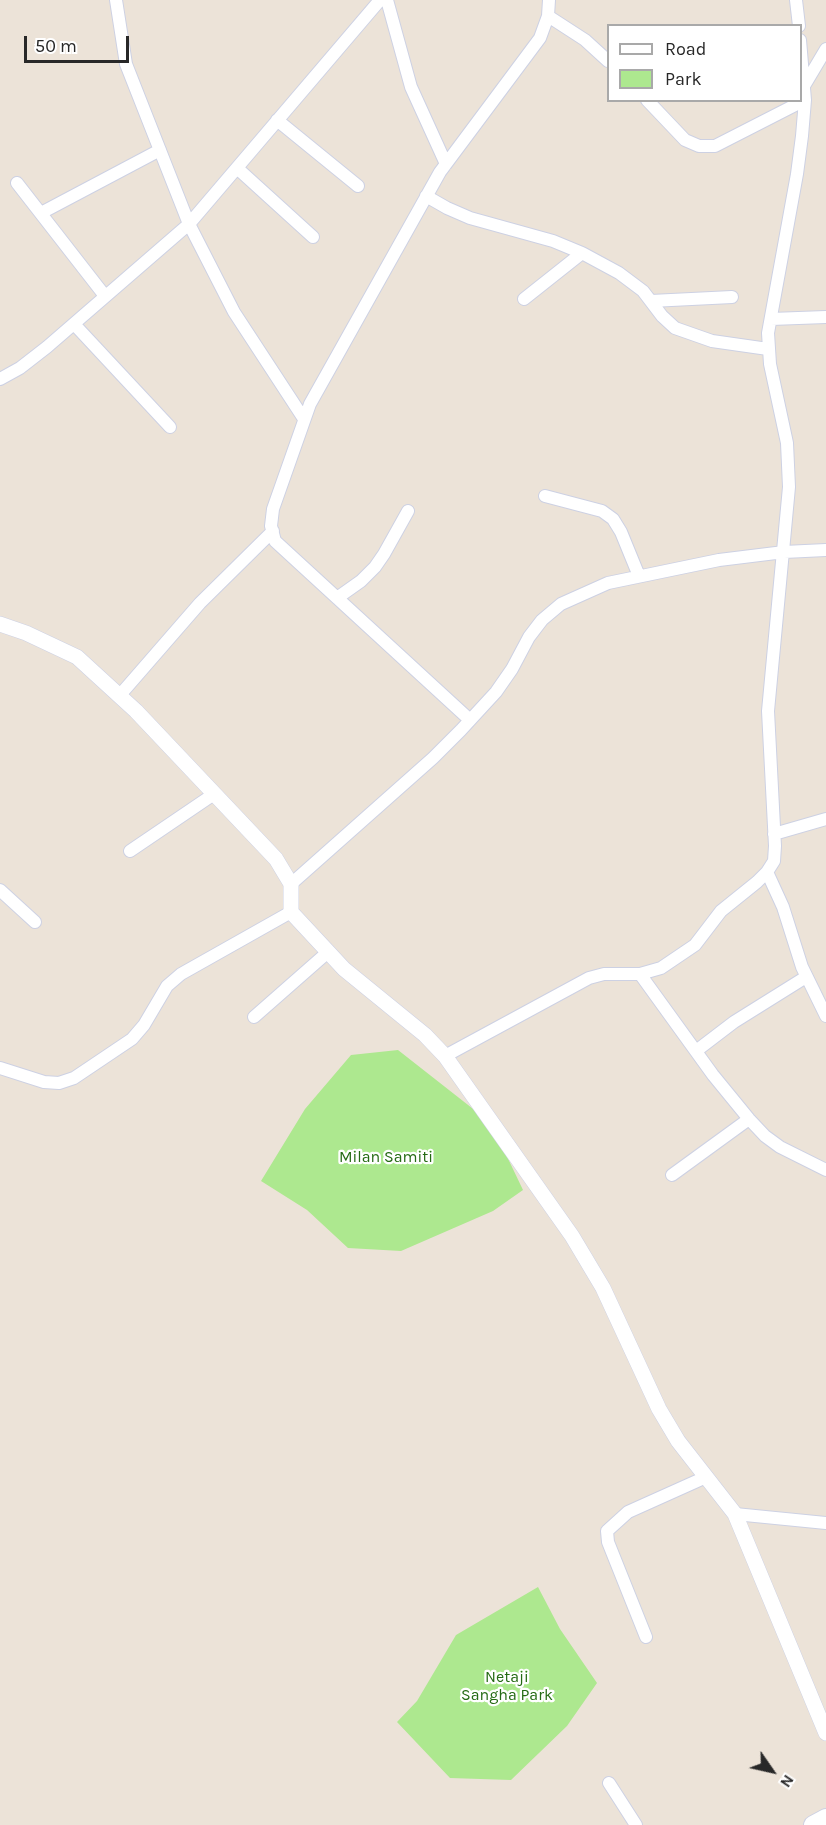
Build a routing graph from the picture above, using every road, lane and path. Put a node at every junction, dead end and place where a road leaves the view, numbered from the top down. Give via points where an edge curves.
1 (116, 0) edge
2 (380, 0) edge
3 (387, 0) edge
4 (549, 0) edge
5 (796, 0) edge
6 (548, 16) junction
7 (800, 24) edge
8 (826, 49) edge
9 (802, 55) edge
10 (607, 59) edge
11 (804, 86) junction
12 (805, 100) junction
13 (649, 102) edge
14 (801, 102) edge
15 (802, 102) edge
16 (277, 120) junction
17 (160, 150) junction
18 (446, 164) junction
19 (237, 168) junction
20 (17, 183) dead end
21 (358, 186) dead end
22 (426, 196) junction
23 (40, 213) junction
24 (189, 224) junction
25 (314, 237) dead end
26 (582, 253) junction
27 (105, 296) junction
28 (732, 297) dead end
29 (524, 299) dead end
30 (651, 301) junction
31 (826, 317) edge
32 (771, 319) junction
33 (74, 324) junction
34 (768, 349) junction
35 (0, 379) edge
36 (304, 419) junction
37 (170, 427) dead end
38 (545, 496) dead end
39 (408, 511) dead end
40 (273, 531) junction
41 (826, 550) edge
42 (784, 552) junction
43 (639, 576) junction
44 (337, 598) junction
45 (0, 624) edge
46 (120, 695) junction
47 (470, 720) junction
48 (214, 794) junction
49 (826, 819) edge
50 (774, 834) junction
51 (130, 851) dead end
52 (767, 872) junction
53 (291, 884) junction
54 (0, 890) edge
55 (291, 912) junction
56 (35, 922) dead end
57 (328, 952) junction
58 (640, 974) junction
59 (806, 977) junction
60 (826, 1016) edge
61 (254, 1017) dead end
62 (696, 1051) junction
63 (445, 1056) junction
64 (0, 1068) edge
65 (749, 1119) junction
66 (826, 1170) edge
67 (672, 1175) dead end
68 (706, 1477) junction
69 (735, 1514) junction
70 (826, 1523) edge
71 (646, 1638) dead end
72 (826, 1733) edge
73 (609, 1783) dead end
74 (826, 1818) edge
75 (636, 1825) edge
76 (813, 1825) edge

1 - 17 street via 126,64
2 - 16 street
3 - 18 street via 411,87
4 - 6 street
5 - 7 street
6 - 10 street
6 - 18 street via 540,38
8 - 11 street
9 - 11 street
11 - 12 street
12 - 15 street
12 - 32 street via 797,174
13 - 14 street via 685,140 699,147 715,146
16 - 19 street
16 - 21 street
17 - 23 street
17 - 24 street
18 - 22 street
19 - 24 street
19 - 25 street
20 - 23 street
22 - 26 street via 470,218
22 - 36 street
23 - 27 street
24 - 27 street
24 - 36 street via 234,312
26 - 29 street
26 - 30 street via 619,273
27 - 33 street
28 - 30 street
30 - 34 street via 675,328 694,336
31 - 32 street
32 - 34 street
33 - 35 street via 20,368
33 - 37 street
34 - 42 street via 787,443 789,487
36 - 40 street via 273,509
38 - 43 street via 602,511 613,519
39 - 44 street via 375,567
40 - 44 street via 276,541
40 - 46 street via 200,603
41 - 42 street
42 - 43 street
42 - 50 street via 768,711
43 - 47 street via 608,583 561,604 542,620 496,692
44 - 47 street
45 - 46 street via 76,657
46 - 48 street
47 - 53 street via 433,758
48 - 51 street
48 - 53 street via 276,859
49 - 50 street
50 - 52 street via 774,861
52 - 58 street via 721,911 695,945 661,968
52 - 59 street
53 - 55 street
54 - 56 street
55 - 57 street
55 - 64 street via 181,974 167,986 132,1039 74,1078 44,1082
57 - 61 street
57 - 63 street
58 - 62 street
58 - 63 street via 589,978
59 - 60 street
59 - 62 street
62 - 65 street
63 - 68 street via 572,1236 603,1288 659,1409
65 - 66 street via 780,1147
65 - 67 street
68 - 69 street
68 - 71 street via 628,1512 608,1532 608,1542
69 - 70 street
69 - 72 street
73 - 75 street
74 - 76 main road

